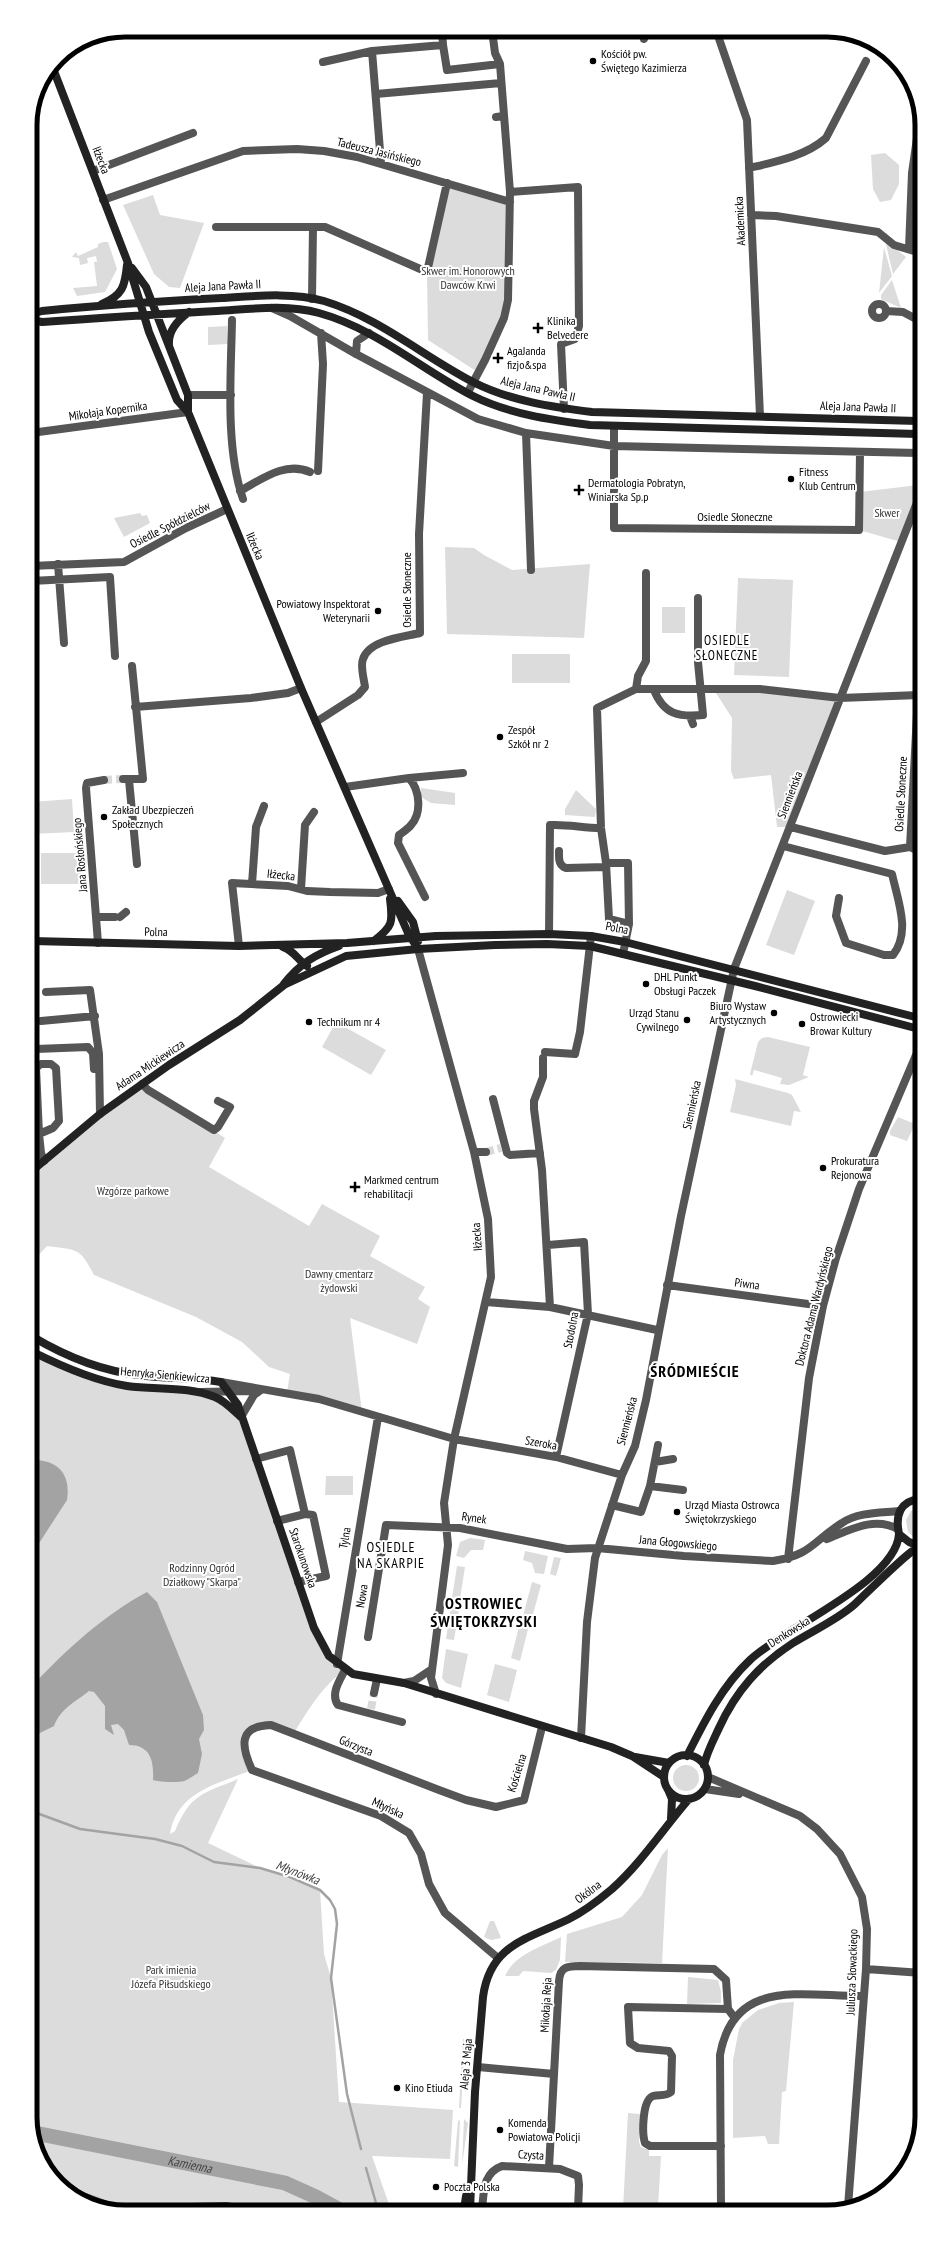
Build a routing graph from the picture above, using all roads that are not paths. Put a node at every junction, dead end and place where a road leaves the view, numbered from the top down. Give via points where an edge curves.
1 (442, 37) edge
2 (493, 37) edge
3 (718, 37) edge
4 (443, 45) junction
5 (372, 50) junction
6 (866, 60) dead end
7 (323, 62) dead end
8 (500, 64) junction
9 (55, 73) edge
10 (502, 83) junction
11 (376, 94) junction
12 (193, 133) dead end
13 (915, 152) edge
14 (381, 163) junction
15 (749, 168) junction
16 (92, 171) junction
17 (447, 183) junction
18 (510, 192) junction
19 (103, 200) junction
20 (510, 202) junction
21 (752, 216) junction
22 (216, 226) dead end
23 (313, 227) junction
24 (909, 249) junction
25 (915, 251) edge
26 (128, 263) junction
27 (312, 298) junction
28 (151, 301) junction
29 (141, 302) junction
30 (98, 306) junction
31 (272, 308) junction
32 (886, 311) dead end
33 (37, 312) edge
34 (189, 312) junction
35 (156, 314) junction
36 (144, 315) junction
37 (915, 318) edge
38 (232, 320) dead end
39 (37, 321) edge
40 (321, 333) junction
41 (368, 333) junction
42 (169, 345) junction
43 (356, 354) junction
44 (473, 382) junction
45 (468, 392) junction
46 (427, 393) junction
47 (188, 395) junction
48 (231, 395) junction
49 (564, 409) junction
50 (188, 412) junction
51 (614, 412) junction
52 (760, 416) junction
53 (915, 420) edge
54 (614, 426) junction
55 (37, 432) edge
56 (526, 433) junction
57 (915, 434) edge
58 (614, 446) junction
59 (860, 452) junction
60 (915, 453) edge
61 (240, 491) junction
62 (243, 499) dead end
63 (915, 508) edge
64 (227, 510) junction
65 (109, 562) junction
66 (58, 564) junction
67 (37, 566) edge
68 (531, 570) dead end
69 (646, 573) dead end
70 (110, 577) junction
71 (60, 580) junction
72 (37, 581) edge
73 (698, 598) dead end
74 (64, 644) dead end
75 (115, 656) dead end
76 (132, 666) dead end
77 (301, 688) junction
78 (636, 689) junction
79 (654, 690) junction
80 (700, 690) junction
81 (915, 694) edge
82 (840, 698) junction
83 (135, 707) junction
84 (316, 722) junction
85 (915, 752) edge
86 (464, 773) dead end
87 (410, 778) junction
88 (104, 780) tunnel mouth
89 (345, 787) junction
90 (264, 806) dead end
91 (314, 812) dead end
92 (790, 827) junction
93 (601, 828) junction
94 (783, 846) junction
95 (910, 848) junction
96 (915, 850) edge
97 (559, 851) dead end
98 (138, 864) dead end
99 (606, 865) junction
100 (252, 884) junction
101 (301, 889) junction
102 (389, 889) junction
103 (425, 897) dead end
104 (839, 898) dead end
105 (120, 915) dead end
106 (97, 917) junction
107 (629, 924) junction
108 (549, 934) junction
109 (520, 935) junction
110 (591, 936) junction
111 (414, 938) junction
112 (374, 941) junction
113 (37, 942) edge
114 (625, 942) junction
115 (98, 943) junction
116 (347, 943) junction
117 (520, 944) junction
118 (301, 945) junction
119 (239, 946) junction
120 (279, 946) junction
121 (590, 946) junction
122 (418, 949) junction
123 (623, 954) junction
124 (312, 958) junction
125 (303, 964) junction
126 (734, 969) junction
127 (313, 970) junction
128 (732, 981) junction
129 (284, 985) junction
130 (46, 992) dead end
131 (95, 1016) junction
132 (915, 1017) edge
133 (41, 1021) dead end
134 (915, 1028) edge
135 (37, 1049) edge
136 (915, 1057) edge
137 (37, 1067) edge
138 (142, 1084) junction
139 (98, 1091) junction
140 (493, 1099) dead end
141 (218, 1101) dead end
142 (37, 1110) edge
143 (100, 1114) junction
144 (39, 1134) junction
145 (474, 1152) junction
146 (486, 1152) tunnel mouth
147 (540, 1152) junction
148 (44, 1161) junction
149 (37, 1167) edge
150 (548, 1245) junction
151 (667, 1285) junction
152 (486, 1302) junction
153 (823, 1306) junction
154 (550, 1307) junction
155 (588, 1314) junction
156 (657, 1330) junction
157 (37, 1340) edge
158 (37, 1354) edge
159 (221, 1382) junction
160 (262, 1389) junction
161 (229, 1391) junction
162 (201, 1392) junction
163 (241, 1417) junction
164 (378, 1417) junction
165 (454, 1439) junction
166 (658, 1445) dead end
167 (556, 1457) junction
168 (256, 1458) junction
169 (673, 1459) dead end
170 (655, 1462) junction
171 (622, 1475) junction
172 (650, 1486) junction
173 (683, 1490) dead end
174 (915, 1500) edge
175 (612, 1505) junction
176 (899, 1511) junction
177 (305, 1514) junction
178 (277, 1521) junction
179 (447, 1527) junction
180 (898, 1531) junction
181 (821, 1541) junction
182 (915, 1544) edge
183 (567, 1548) joint
184 (597, 1548) junction
185 (915, 1549) edge
186 (788, 1559) junction
187 (298, 1582) junction
188 (368, 1637) dead end
189 (337, 1664) junction
190 (432, 1669) junction
191 (345, 1670) junction
192 (377, 1679) junction
193 (404, 1683) junction
194 (374, 1693) tunnel mouth
195 (436, 1694) junction
196 (402, 1722) dead end
197 (542, 1728) junction
198 (581, 1738) junction
199 (632, 1756) junction
200 (687, 1756) junction
201 (669, 1763) junction
202 (704, 1765) junction
203 (252, 1770) joint
204 (664, 1777) junction
205 (708, 1777) junction
206 (704, 1789) junction
207 (669, 1792) junction
208 (748, 1795) junction
209 (689, 1799) junction
210 (496, 1807) joint
211 (671, 1819) junction
212 (498, 1958) junction
213 (866, 1969) junction
214 (915, 1972) edge
215 (864, 1996) junction
216 (728, 2010) junction
217 (734, 2017) junction
218 (478, 2067) junction
219 (554, 2074) junction
220 (720, 2146) junction
221 (549, 2168) junction
222 (470, 2176) junction
223 (848, 2202) edge
224 (465, 2205) edge
225 (470, 2205) edge
226 (483, 2205) edge
227 (578, 2205) edge
228 (721, 2205) edge

1 - 4 street
2 - 8 street via 495,53
3 - 15 street, Akademicka via 745,113
4 - 5 street
4 - 8 street via 447,70
5 - 7 street
5 - 11 street
6 - 15 street via 826,138 816,147
8 - 10 street
9 - 16 street, Iłżecka
10 - 11 street
10 - 18 street via 500,116
11 - 14 street
12 - 16 street
13 - 24 street
14 - 17 street, Tadeusza Jasińskiego
14 - 19 street, Tadeusza Jasińskiego via 324,151 252,150
15 - 21 street, Akademicka
16 - 19 street, Iłżecka
17 - 20 street, Tadeusza Jasińskiego
17 - 23 street via 427,272 337,231
18 - 20 street
18 - 49 street via 578,187 579,326 575,339 561,344
19 - 26 street, Iłżecka
20 - 44 street via 507,309
21 - 24 street via 776,216 878,232 894,246
21 - 52 street, Akademicka
22 - 23 street
23 - 27 street
24 - 25 street
26 - 28 street, Iłżecka via 146,287
26 - 29 street, Iłżecka
26 - 30 street via 121,291
27 - 28 street, Aleja Jana Pawła II via 274,296
27 - 44 street, Aleja Jana Pawła II via 380,325
28 - 29 street, Aleja Jana Pawła II
28 - 35 street, Iłżecka
29 - 30 street, Aleja Jana Pawła II
29 - 36 street, Iłżecka
30 - 33 street, Aleja Jana Pawła II
31 - 34 street, Aleja Jana Pawła II
31 - 40 street
31 - 41 street, Aleja Jana Pawła II via 320,314
32 - 37 street via 903,312
34 - 35 street, Aleja Jana Pawła II
34 - 42 street, Aleja Jana Pawła II via 173,328 168,337
35 - 36 street, Aleja Jana Pawła II
35 - 42 street, Iłżecka
36 - 39 street, Aleja Jana Pawła II
36 - 50 street, Iłżecka via 177,400
38 - 48 street
40 - 43 street
40 - 61 street via 323,364 314,472 282,469
41 - 43 street via 357,340
41 - 45 street, Aleja Jana Pawła II
42 - 47 street, Iłżecka
43 - 46 street
44 - 45 street
44 - 49 street, Aleja Jana Pawła II via 499,394
45 - 54 street, Aleja Jana Pawła II via 494,405 527,414 562,421
46 - 56 street via 478,420
46 - 84 street, Osiedle Słoneczne via 419,534 420,633 383,641 366,653 362,660 365,687 358,695
47 - 48 street
47 - 50 street, Iłżecka
48 - 61 street via 234,474
49 - 51 street, Aleja Jana Pawła II
50 - 55 street, Mikołaja Kopernika
50 - 64 street, Iłżecka
51 - 52 street, Aleja Jana Pawła II
51 - 54 street
52 - 53 street, Aleja Jana Pawła II
54 - 57 street, Aleja Jana Pawła II
54 - 58 street, Osiedle Słoneczne
56 - 58 street
56 - 68 street
58 - 59 street
58 - 59 street, Osiedle Słoneczne via 614,528 859,530
59 - 60 street
61 - 62 street
63 - 82 street, Siennieńska
64 - 65 street, Osiedle Spółdzielców via 186,528 124,562
64 - 77 street, Iłżecka
65 - 66 street
65 - 70 street
66 - 67 street
66 - 71 street
69 - 78 street via 646,661 638,676
70 - 71 street
70 - 75 street
71 - 72 street
71 - 74 street
73 - 80 street
76 - 83 street
77 - 83 street via 288,693 251,698
77 - 84 street, Iłżecka
78 - 79 street
78 - 93 street via 597,708
79 - 80 street
79 - 80 street via 658,699 672,713 691,720 703,715
80 - 82 street via 760,689
81 - 82 street
82 - 92 street, Siennieńska
83 - 98 street via 143,779 126,780
84 - 89 street, Iłżecka
85 - 95 street, Osiedle Słoneczne
86 - 87 street
87 - 89 street
87 - 103 street via 416,786 416,818 399,835 398,843
88 - 106 street, Jana Rosłońskiego via 87,782 86,788
89 - 102 street, Iłżecka
90 - 100 street via 256,827
91 - 101 street via 305,825
92 - 94 street, Siennieńska
92 - 95 street, Osiedle Słoneczne via 885,851
93 - 99 street
93 - 108 street via 584,828 577,824 550,825
94 - 104 street via 892,874 903,925 898,949 893,955 884,955 846,943 836,916
94 - 126 street, Siennieńska
95 - 96 street, Osiedle Słoneczne
97 - 99 street via 559,861 566,868
99 - 107 street via 609,920
99 - 107 street via 628,863
100 - 101 street, Iłżecka
100 - 119 street, Iłżecka via 232,883
101 - 102 street, Iłżecka via 378,894
102 - 111 street, Iłżecka
102 - 112 street, Iłżecka via 392,922 390,928
105 - 106 street
106 - 115 street, Jana Rosłońskiego
107 - 114 street
108 - 109 street, Polna
108 - 110 street, Polna
109 - 111 street, Polna
109 - 117 street
110 - 114 street, Polna
110 - 121 street
111 - 112 street, Polna
111 - 122 street, Iłżecka
112 - 116 street, Polna
113 - 115 street, Polna
114 - 123 street
114 - 126 street, Polna
115 - 119 street, Polna
116 - 118 street, Polna
116 - 124 street, Adama Mickiewicza
117 - 121 street, Polna
117 - 122 street, Polna
118 - 120 street, Polna
118 - 124 street
119 - 120 street, Polna
120 - 125 street, Polna via 293,951
121 - 123 street, Polna
121 - 147 street, Stodolna via 575,1054 544,1055 543,1077 534,1101
122 - 127 street, Adama Mickiewicza via 346,956
122 - 145 street, Iłżecka
123 - 128 street, Polna
124 - 125 street, Adama Mickiewicza
124 - 127 street
125 - 127 street, Polna
125 - 129 street, Adama Mickiewicza
126 - 128 street, Siennieńska
126 - 132 street, Polna
127 - 129 street, Adama Mickiewicza
128 - 134 street, Polna
128 - 151 street, Siennieńska
129 - 138 street, Adama Mickiewicza via 240,1020
130 - 131 street via 90,990
131 - 133 street
131 - 139 street via 99,1054
135 - 139 street via 88,1047 92,1053
136 - 153 street, Doktora Adama Wardyńskiego via 856,1197
137 - 144 street via 41,1064 51,1064 56,1068 58,1121 53,1128
138 - 141 street via 214,1130 230,1107
138 - 143 street, Adama Mickiewicza
139 - 143 street
140 - 147 street via 505,1151 510,1155
142 - 144 street
143 - 148 street, Adama Mickiewicza
144 - 148 street
145 - 146 street
145 - 152 street, Iłżecka via 489,1227 491,1277
147 - 150 street, Stodolna
148 - 149 street, Adama Mickiewicza
150 - 154 street, Stodolna
150 - 155 street, Stodolna via 584,1242
151 - 153 street, Piwna
151 - 156 street, Siennieńska
152 - 154 street
152 - 165 street, Iłżecka
153 - 186 street, Doktora Adama Wardyńskiego via 809,1378
154 - 155 street
155 - 156 street
155 - 167 street, Stodolna
156 - 171 street, Siennieńska via 646,1400 635,1446
157 - 159 street, Henryka Sienkiewicza via 108,1370 139,1376
158 - 162 street, Henryka Sienkiewicza via 80,1373 126,1386
159 - 160 street, Henryka Sienkiewicza
159 - 161 street, Henryka Sienkiewicza
160 - 161 street, Henryka Sienkiewicza via 251,1392
160 - 163 street via 254,1395
160 - 164 street, Henryka Sienkiewicza via 319,1399
161 - 162 street, Henryka Sienkiewicza
161 - 163 street, Henryka Sienkiewicza via 238,1405
162 - 163 street, Starokunowska via 226,1403
163 - 168 street, Starokunowska
164 - 165 street, Henryka Sienkiewicza
164 - 189 street, Tylna
165 - 167 street, Szeroka
165 - 179 street, Iłżecka via 444,1503
166 - 170 street
167 - 171 street, Szeroka
168 - 177 street via 290,1450
168 - 178 street, Starokunowska
169 - 170 street
170 - 172 street
171 - 175 street, Siennieńska
172 - 173 street
172 - 175 street via 641,1512
174 - 176 street via 908,1501
175 - 184 street, Siennieńska
176 - 180 street, Denkowska via 896,1522
176 - 181 street via 856,1517 842,1522
177 - 178 street
177 - 187 street via 313,1515 326,1576
178 - 187 street, Starokunowska
179 - 183 street, Rynek via 484,1531
179 - 188 street, Nowa via 386,1525
179 - 190 street, Rynek via 448,1545
180 - 181 street via 886,1524 877,1523 861,1526
180 - 182 street
180 - 200 street, Denkowska via 897,1546 889,1559 862,1584 824,1612 764,1648 749,1661 720,1696
181 - 186 street, Jana Głogowskiego via 805,1553
183 - 184 street, Jana Głogowskiego
184 - 186 street, Jana Głogowskiego via 710,1558 773,1561
184 - 198 street, Siennieńska via 587,1622
185 - 202 street, Denkowska via 851,1608 774,1656 758,1670 736,1694
187 - 189 street, Starokunowska via 318,1638
189 - 191 street, Starokunowska
190 - 193 street via 414,1681
190 - 195 street, Rynek via 432,1682
191 - 192 street, Starokunowska
191 - 196 street via 335,1694 335,1701 341,1707 370,1712
192 - 193 street, Starokunowska
192 - 194 street
193 - 195 street, Starokunowska
195 - 197 street
197 - 198 street
197 - 210 street, Kościelna via 524,1800
198 - 199 street
199 - 201 street
199 - 204 street
200 - 201 street via 680,1756
200 - 202 street via 696,1758
201 - 204 street
202 - 205 street
203 - 210 street, Górzysta via 245,1755 244,1740 253,1728 271,1725 466,1800
203 - 212 street, Młyńska via 380,1816 409,1833 421,1854 429,1884 445,1913
204 - 207 street
205 - 206 street
205 - 208 street, Juliusza Słowackiego
206 - 208 street, Juliusza Słowackiego
206 - 209 street
207 - 209 street via 675,1797
207 - 211 street via 672,1799
208 - 213 street, Juliusza Słowackiego via 800,1816 817,1829 840,1854 862,1897 867,1929
209 - 211 street, Okólna
211 - 212 street, Okólna via 654,1845 599,1900 571,1918 518,1942
212 - 218 street, Aleja 3 Maja via 491,1967 485,1985
213 - 214 street
213 - 215 street, Juliusza Słowackiego
215 - 217 street via 784,1994 764,1997
215 - 223 street, Juliusza Słowackiego
216 - 217 street
216 - 219 street, Mikołaja Reja via 726,1980 714,1969 569,1966 559,1974
216 - 220 street via 628,2007 630,2043 638,2048 669,2051 672,2056 671,2092 668,2095 653,2096 648,2099 645,2106 645,2143 650,2146
217 - 220 street via 724,2036 720,2055
218 - 219 street
218 - 222 street, Aleja 3 Maja
219 - 221 street, Mikołaja Reja
220 - 228 street
221 - 226 street, Czysta via 502,2166 495,2169 486,2179
221 - 227 street, Czysta via 568,2171 578,2176
222 - 224 street, Aleja 3 Maja
222 - 225 street, Aleja 3 Maja

